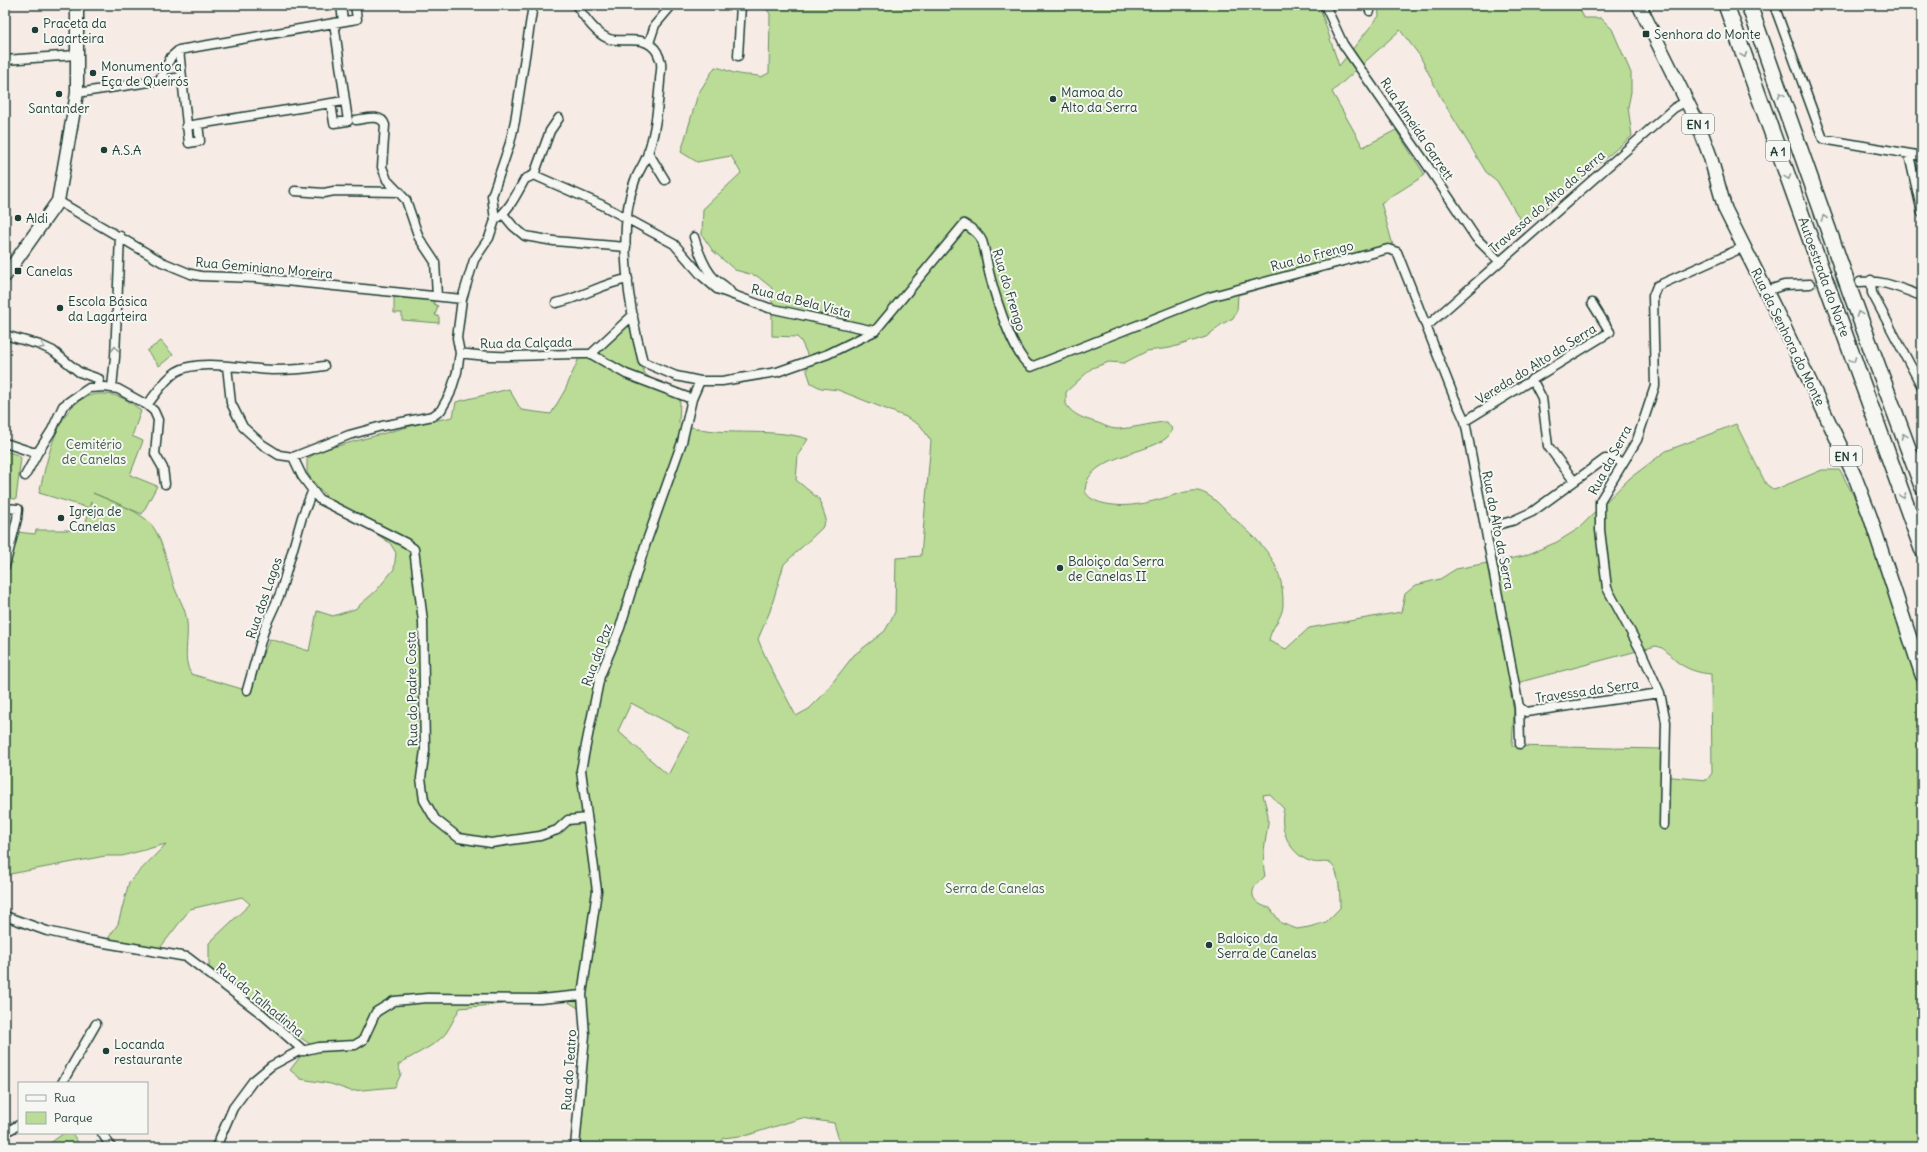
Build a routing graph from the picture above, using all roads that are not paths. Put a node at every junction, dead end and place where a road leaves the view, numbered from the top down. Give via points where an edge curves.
1 (77, 5) edge
2 (341, 5) edge
3 (355, 5) edge
4 (533, 5) edge
5 (576, 5) edge
6 (672, 5) edge
7 (741, 5) edge
8 (1325, 5) edge
9 (1639, 5) edge
10 (1726, 5) edge
11 (1749, 5) edge
12 (1774, 5) edge
13 (344, 21) junction
14 (334, 23) junction
15 (649, 43) junction
16 (180, 49) junction
17 (76, 55) junction
18 (738, 56) dead end
19 (5, 60) edge
20 (182, 77) junction
21 (160, 79) junction
22 (77, 93) junction
23 (344, 101) junction
24 (1687, 101) junction
25 (331, 103) junction
26 (559, 118) dead end
27 (352, 121) junction
28 (198, 124) junction
29 (186, 126) junction
30 (648, 152) junction
31 (1909, 155) junction
32 (1922, 156) edge
33 (534, 175) junction
34 (665, 180) dead end
35 (295, 191) dead end
36 (400, 192) junction
37 (58, 201) junction
38 (1922, 212) edge
39 (503, 214) junction
40 (495, 220) junction
41 (627, 220) junction
42 (120, 236) junction
43 (694, 237) dead end
44 (626, 247) junction
45 (1744, 247) junction
46 (1499, 261) junction
47 (5, 276) edge
48 (628, 279) junction
49 (1871, 280) junction
50 (1860, 282) tunnel mouth
51 (1810, 284) tunnel mouth
52 (1766, 291) junction
53 (733, 295) junction
54 (438, 296) junction
55 (1922, 296) edge
56 (462, 299) junction
57 (556, 303) dead end
58 (1592, 303) dead end
59 (633, 315) junction
60 (1427, 326) junction
61 (875, 331) junction
62 (5, 335) edge
63 (460, 354) junction
64 (591, 354) junction
65 (227, 366) junction
66 (324, 366) dead end
67 (1532, 379) junction
68 (700, 380) junction
69 (98, 387) junction
70 (1922, 387) edge
71 (112, 388) junction
72 (692, 399) junction
73 (147, 404) junction
74 (1465, 421) junction
75 (5, 444) edge
76 (38, 452) junction
77 (293, 457) junction
78 (1623, 463) junction
79 (25, 476) dead end
80 (1574, 481) junction
81 (165, 484) dead end
82 (1922, 486) edge
83 (312, 492) junction
84 (5, 508) edge
85 (1486, 528) junction
86 (1922, 549) edge
87 (5, 566) edge
88 (1922, 675) edge
89 (247, 690) dead end
90 (1660, 693) junction
91 (1519, 707) junction
92 (1520, 744) dead end
93 (587, 818) junction
94 (1664, 826) dead end
95 (5, 916) edge
96 (582, 995) junction
97 (96, 1024) dead end
98 (304, 1051) junction
99 (64, 1082) edge
100 (18, 1126) edge
101 (5, 1132) edge
102 (103, 1134) edge
103 (111, 1147) edge
104 (216, 1147) edge
105 (575, 1147) edge

1 - 17 main road
2 - 13 street
3 - 13 street via 357,19
4 - 40 street via 515,121 492,196
5 - 15 street via 598,32 608,39
6 - 15 street via 655,25
7 - 18 street
8 - 46 street, Rua Almeida Garrett via 1343,44 1476,238
9 - 24 main road, Rua da Senhora do Monte / EN 1
10 -> 86 highway, Autoestrada do Norte / A 1
82 -> 11 highway, Autoestrada do Norte / A 1
12 - 31 street via 1823,140
13 - 14 street
14 - 16 street
14 - 23 street
15 - 30 street, Rua do Frengo via 661,62 655,123
16 - 20 street
16 - 21 street via 171,57
17 - 19 street
17 - 22 main road
20 - 21 street
20 - 29 street
21 - 22 street
22 - 37 main road
23 - 25 street
23 - 27 street
24 - 45 main road, Rua da Senhora do Monte / EN 1 via 1710,156 1724,209
24 - 46 street, Travessa do Alto da Serra via 1674,108
25 - 27 street via 334,124
25 - 28 street
26 - 33 street via 550,131
27 - 36 street via 378,118 384,121 383,174
28 - 29 street
28 - 29 street via 200,141 188,143
30 - 34 street
30 - 41 street, Rua do Frengo via 628,202
31 - 32 street
31 - 38 street
33 - 39 street via 525,179
33 - 41 street, Rua da Bela Vista via 602,205
35 - 36 street
36 - 54 street via 406,200 419,238 435,262
37 - 42 street, Rua Geminiano Moreira
37 - 47 main road
39 - 40 street
39 - 44 street via 525,236 561,242
40 - 56 street via 489,238 474,260
41 - 44 street, Rua do Frengo
41 - 53 street, Rua da Bela Vista via 674,244 707,280
42 - 54 street, Rua Geminiano Moreira via 162,262 181,271 201,276 256,278
71 -> 42 street
43 - 53 street via 707,271
44 - 48 street, Rua do Frengo
45 - 52 main road, Rua da Senhora do Monte / EN 1
45 - 78 street, Rua da Serra via 1657,286 1652,296 1654,386 1637,440
46 - 60 street, Travessa do Alto da Serra
48 - 57 street via 612,281
48 - 59 street, Rua do Frengo
49 - 50 street
49 - 55 street via 1894,285
49 - 70 street via 1872,293
51 - 52 street via 1784,285
52 - 88 main road, Rua da Senhora do Monte / EN 1 via 1855,477
53 - 61 street, Rua da Bela Vista via 769,308
54 - 56 street, Rua Geminiano Moreira
56 - 63 street via 457,338
58 - 67 street, Vereda do Alto da Serra via 1610,332
59 - 64 street
59 - 68 street, Rua do Frengo via 643,362 676,376
60 - 61 street, Rua do Frengo via 1397,252 1388,249 1209,297 1031,367 1016,350 990,277 981,240 972,228 964,224
60 - 74 street, Rua do Alto da Serra
61 - 68 street, Rua do Frengo via 828,354 777,372 722,381
62 -> 69 street via 53,351 79,372 99,379
63 - 64 street, Rua da Calçada
63 - 77 street via 450,394 441,410 433,416 349,435
64 - 72 street via 626,374
65 - 66 street via 301,370
65 - 73 street via 198,365 176,372
65 - 77 street via 231,403 243,427 279,455
67 - 74 street, Vereda do Alto da Serra
67 - 80 street via 1542,398 1548,446
68 - 72 street, Rua da Paz
69 - 71 street
69 - 76 street via 89,388 63,406
71 - 73 street
72 - 93 street, Rua da Paz via 682,442 645,546 620,628 600,676 581,770
73 - 81 street via 158,420 155,454 163,468
74 - 85 street, Rua do Alto da Serra
75 - 76 street
76 - 79 street
77 - 83 street, Rua do Padre Costa
78 - 80 street via 1615,459 1605,459
78 - 90 street, Rua da Serra via 1600,501 1600,530 1607,588
80 - 85 street via 1532,512
83 - 89 street, Rua dos Lagos via 302,517 280,594 265,627
83 - 93 street, Rua do Padre Costa via 319,499 414,549 423,621 425,750 421,778 424,800 435,819 459,838 491,843 540,836 557,830 568,820
84 - 87 street via 18,509
85 - 91 street, Rua do Alto da Serra
90 - 91 street, Travessa da Serra via 1526,712
90 - 94 street, Rua da Serra via 1666,722
91 - 92 street, Rua do Alto da Serra
93 - 96 street, Rua da Paz via 597,891
95 - 98 street, Rua da Talhadinha via 47,931 187,957 262,1014
96 - 98 street, Rua da Talhadinha via 540,999 428,998 394,1001 376,1012 363,1040 355,1045 319,1046
96 - 105 street, Rua do Teatro via 585,1034
97 - 99 street
98 - 104 street via 271,1066 253,1081 233,1108
100 - 101 street
102 - 103 street

